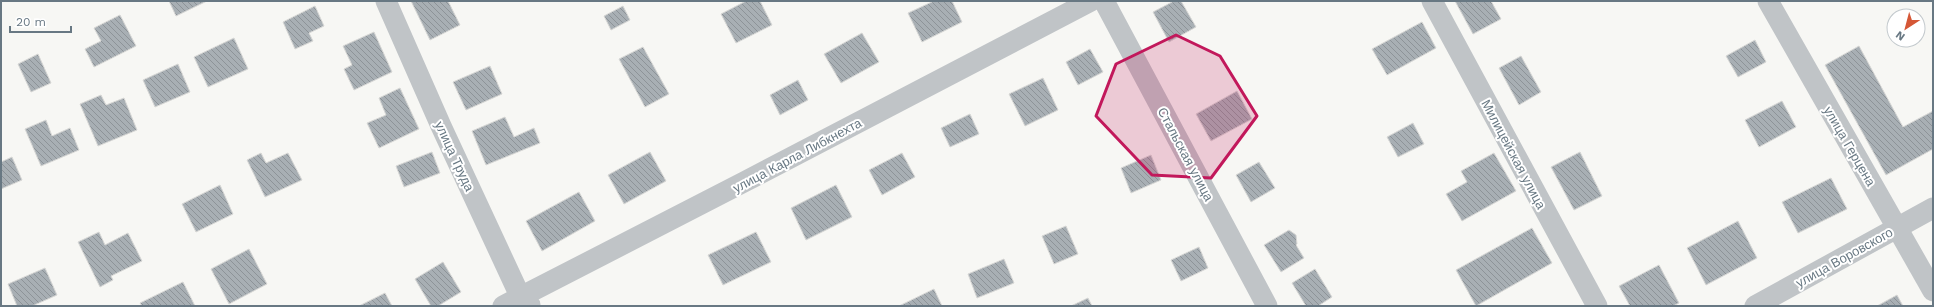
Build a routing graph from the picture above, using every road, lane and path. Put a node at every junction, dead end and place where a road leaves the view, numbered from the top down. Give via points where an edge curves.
1 (386, 1) edge
2 (1091, 1) edge
3 (1104, 1) edge
4 (1432, 1) edge
5 (1768, 1) edge
6 (1933, 208) edge
7 (1897, 228) junction
8 (1933, 291) edge
9 (518, 303) edge
10 (1267, 306) edge
11 (1597, 306) edge
12 (1755, 306) edge

1 - 9 street, улица Труда
2 - 9 street, улица Карла Либкнехта
3 - 10 street, Стальская улица
4 - 11 street, Милицейская улица
5 - 7 street, улица Герцена
6 - 7 street, улица Воровского
7 - 8 street, улица Герцена
7 - 12 street, улица Воровского

